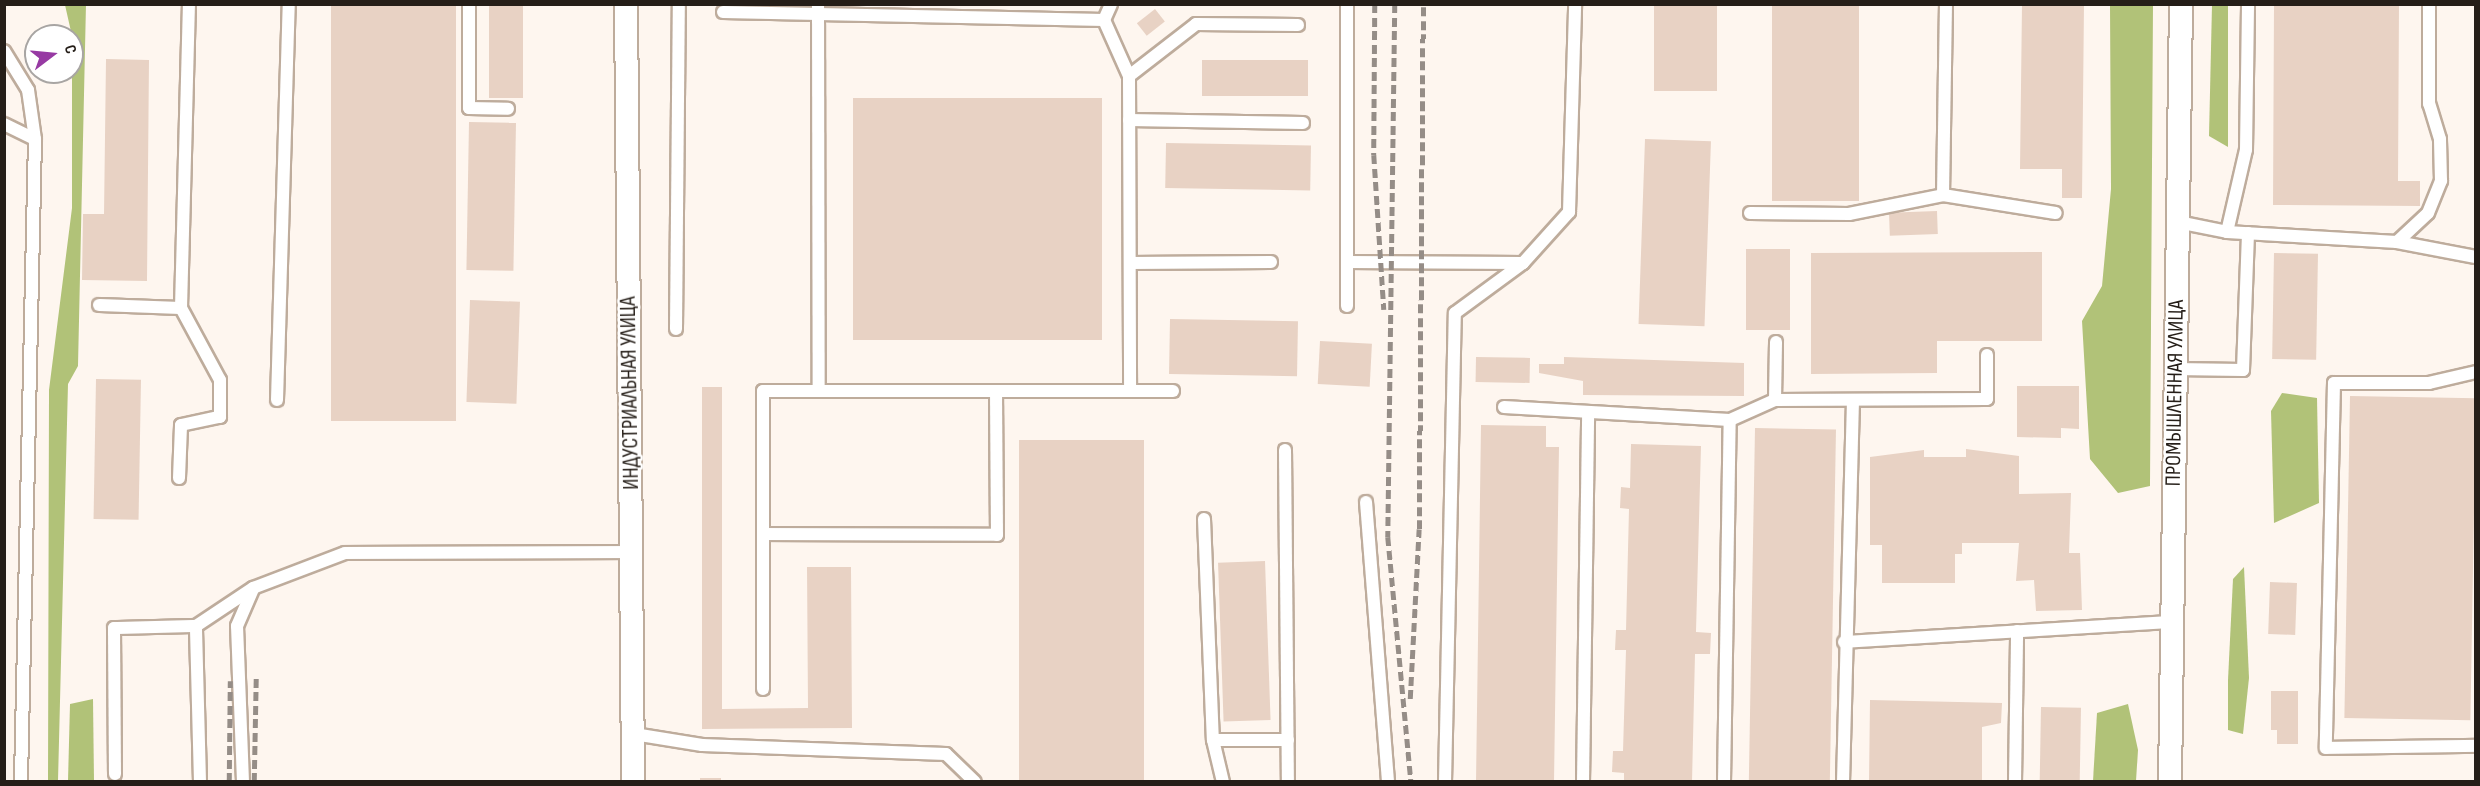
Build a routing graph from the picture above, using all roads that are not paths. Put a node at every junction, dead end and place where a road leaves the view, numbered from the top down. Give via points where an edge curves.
1 (189, 4) edge
2 (289, 4) edge
3 (469, 4) edge
4 (626, 4) edge
5 (679, 4) edge
6 (1111, 4) edge
7 (1347, 4) edge
8 (1575, 4) edge
9 (1946, 4) edge
10 (2181, 4) edge
11 (2248, 4) edge
12 (2428, 4) edge
13 (819, 10) edge
14 (723, 12) dead end
15 (1104, 20) junction
16 (1298, 25) dead end
17 (4, 51) edge
18 (1129, 76) junction
19 (508, 109) dead end
20 (1129, 120) junction
21 (1303, 123) dead end
22 (4, 124) edge
23 (35, 139) junction
24 (1943, 195) junction
25 (1750, 213) dead end
26 (2056, 213) dead end
27 (2178, 222) junction
28 (2227, 232) junction
29 (2247, 233) junction
30 (2397, 242) junction
31 (2475, 257) edge
32 (1271, 262) dead end
33 (1347, 262) junction
34 (1130, 263) junction
35 (1523, 263) junction
36 (99, 305) dead end
37 (1347, 306) dead end
38 (181, 308) junction
39 (676, 329) dead end
40 (1776, 342) dead end
41 (1988, 355) dead end
42 (2175, 369) junction
43 (2475, 372) edge
44 (819, 391) junction
45 (996, 391) junction
46 (1130, 391) junction
47 (1173, 391) dead end
48 (277, 400) dead end
49 (1775, 400) junction
50 (1853, 400) junction
51 (1504, 407) dead end
52 (1588, 412) junction
53 (1730, 420) junction
54 (1285, 450) dead end
55 (179, 478) dead end
56 (1366, 502) dead end
57 (1204, 519) dead end
58 (764, 534) junction
59 (631, 552) junction
60 (253, 588) junction
61 (2171, 622) junction
62 (196, 626) junction
63 (2017, 631) junction
64 (1844, 642) junction
65 (764, 689) dead end
66 (634, 734) junction
67 (1214, 740) junction
68 (1288, 740) junction
69 (2475, 747) edge
70 (115, 774) dead end
71 (21, 782) edge
72 (200, 782) edge
73 (243, 782) edge
74 (633, 782) edge
75 (975, 782) edge
76 (1223, 782) edge
77 (1288, 782) edge
78 (1388, 782) edge
79 (1445, 782) edge
80 (1583, 782) edge
81 (1724, 782) edge
82 (1843, 782) edge
83 (2015, 782) edge
84 (2170, 782) edge

1 - 38 lane
2 - 48 lane
3 - 19 lane via 469,108
4 - 59 street, ИНДУСТРИАЛЬНАЯ УЛИЦА
5 - 39 lane
6 - 15 lane
7 - 33 lane
8 - 35 lane via 1569,212
9 - 24 lane
10 - 27 street, ПРОМЫШЛЕННАЯ УЛИЦА
11 - 28 lane via 2246,150
12 - 30 lane via 2429,104 2440,139 2441,181 2428,213
13 - 14 lane
13 - 15 lane
13 - 44 lane
15 - 18 lane
16 - 18 lane via 1196,24
17 - 23 lane via 28,90
18 - 20 lane
20 - 21 lane
20 - 34 lane
22 - 23 lane
23 - 71 lane
24 - 25 lane via 1849,214
24 - 26 lane
27 - 28 lane
27 - 42 street, ПРОМЫШЛЕННАЯ УЛИЦА
28 - 29 lane
29 - 30 lane
29 - 42 lane via 2243,370
30 - 31 lane
32 - 34 lane
33 - 35 lane
33 - 37 lane
34 - 46 lane
35 - 79 lane via 1455,313
36 - 38 lane
38 - 55 lane via 220,380 220,417 181,425
40 - 49 lane
41 - 50 lane via 1987,399
42 - 61 street, ПРОМЫШЛЕННАЯ УЛИЦА
43 - 69 lane via 2429,383 2334,383 2326,748
44 - 45 lane
44 - 58 lane via 764,391
45 - 46 lane
45 - 58 lane via 997,535
46 - 47 lane
49 - 50 lane
49 - 53 lane
50 - 64 lane
51 - 52 lane
52 - 53 lane
52 - 80 lane
53 - 81 lane
54 - 68 lane
56 - 78 lane
57 - 67 lane
58 - 65 lane
59 - 60 lane via 345,553
59 - 66 street, ИНДУСТРИАЛЬНАЯ УЛИЦА
60 - 62 lane
60 - 73 lane via 237,626
61 - 63 lane
61 - 84 street, ПРОМЫШЛЕННАЯ УЛИЦА
62 - 70 lane via 114,628
62 - 72 lane
63 - 64 lane
63 - 83 lane
64 - 82 lane
66 - 74 street, ИНДУСТРИАЛЬНАЯ УЛИЦА
66 - 75 lane via 702,745 946,754
67 - 68 lane
67 - 76 lane
68 - 77 lane

